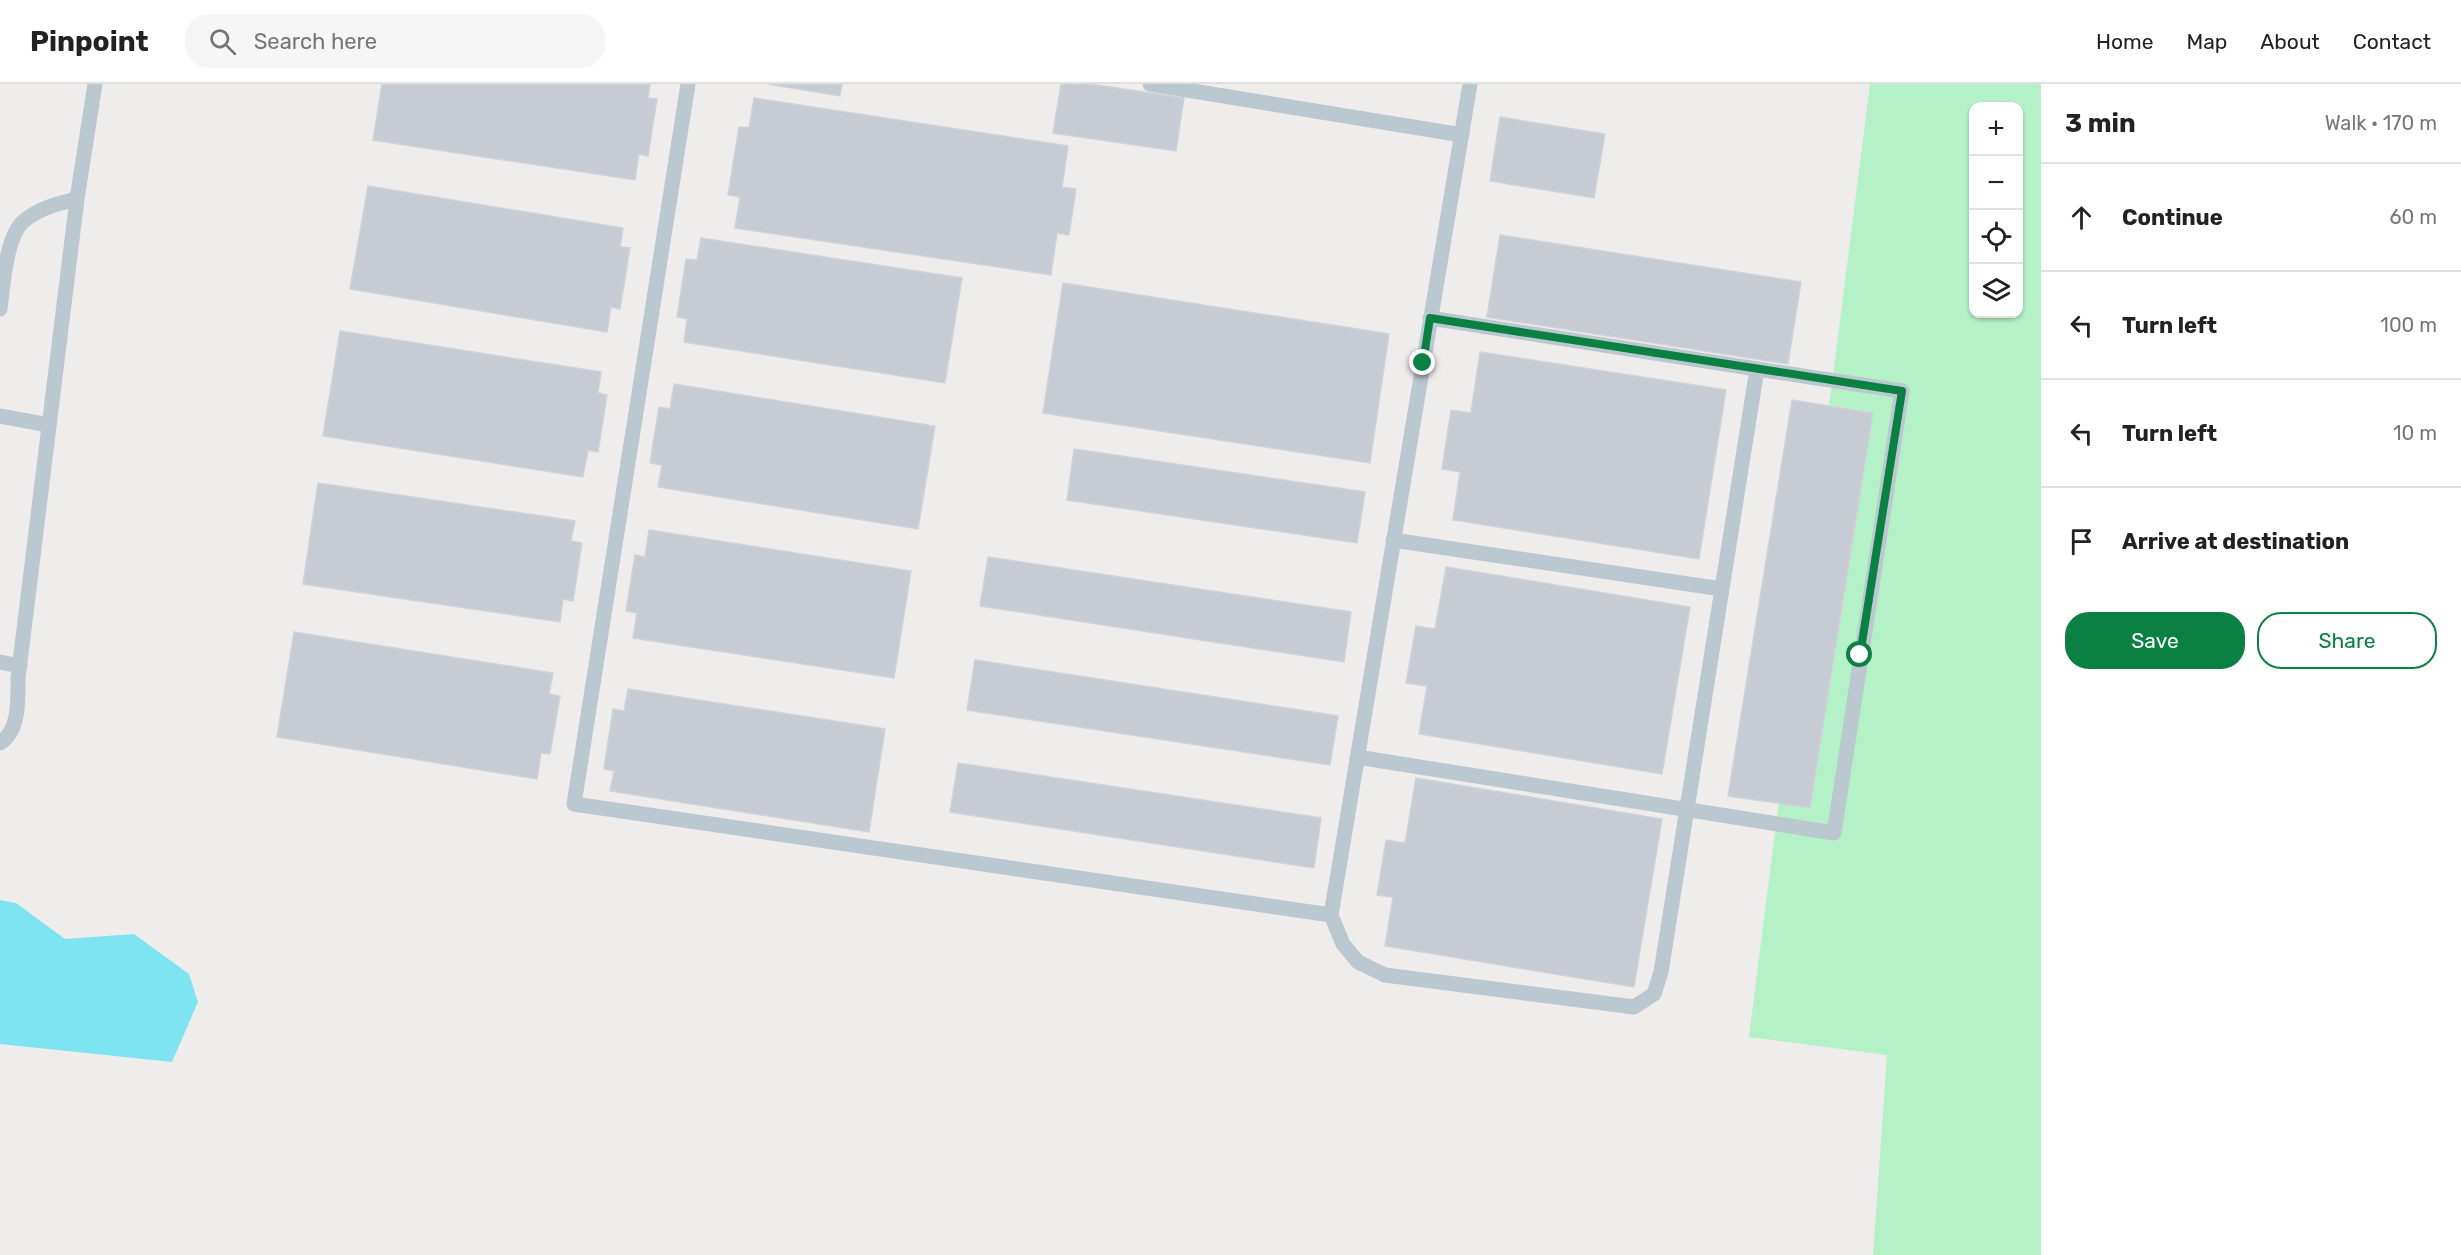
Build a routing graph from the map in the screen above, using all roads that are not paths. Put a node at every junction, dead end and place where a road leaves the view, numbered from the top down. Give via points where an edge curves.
1 (95, 84) edge
2 (688, 84) edge
3 (1150, 84) edge
4 (1470, 84) edge
5 (1461, 135) junction
6 (77, 199) junction
7 (0, 309) edge
8 (1430, 318) junction
9 (1757, 369) junction
10 (0, 416) edge
11 (49, 425) junction
12 (1393, 540) junction
13 (1722, 589) junction
14 (0, 662) edge
15 (20, 666) junction
16 (0, 743) edge
17 (1357, 757) junction
18 (1687, 809) junction
19 (1331, 915) junction

1 - 6 lane
2 - 19 lane via 574,804
3 - 5 lane
4 - 5 lane
5 - 8 lane
6 - 7 lane via 50,206 23,221 9,248
6 - 11 lane
8 - 9 lane
8 - 12 lane
9 - 13 lane
9 - 18 lane via 1902,391 1834,833
10 - 11 lane
11 - 15 lane
12 - 13 lane
12 - 17 lane
13 - 18 lane
14 - 15 lane
15 - 16 lane via 17,713 7,738
17 - 18 lane
17 - 19 lane
18 - 19 lane via 1660,972 1654,994 1634,1007 1385,975 1358,962 1343,944

